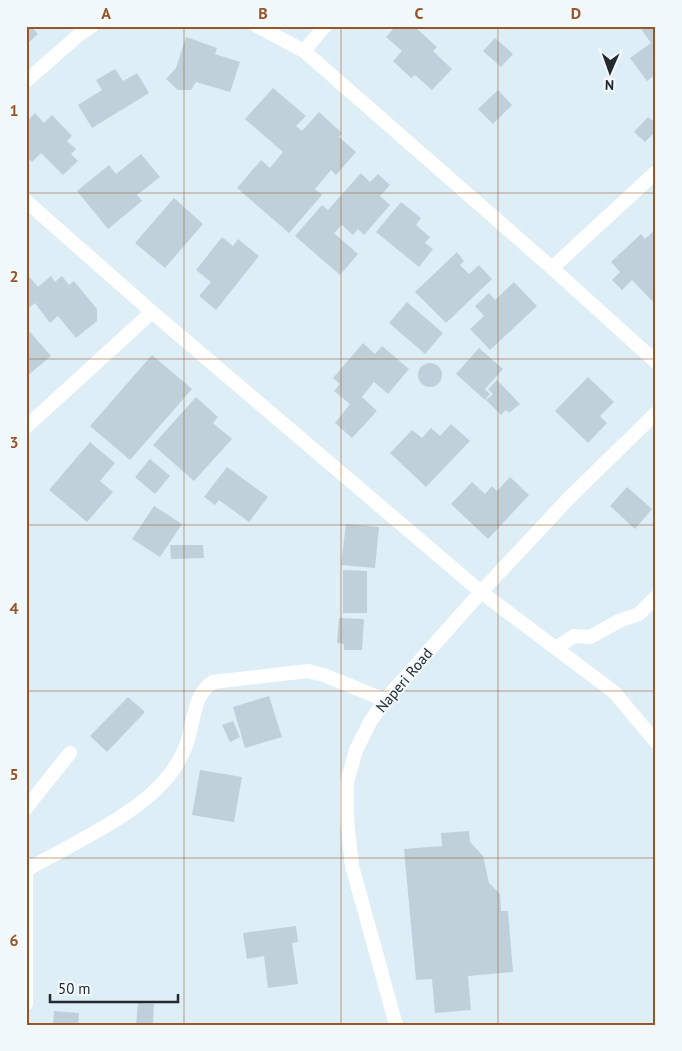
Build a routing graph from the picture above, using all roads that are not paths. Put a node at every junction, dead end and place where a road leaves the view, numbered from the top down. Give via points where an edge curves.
1 (92, 26) edge
2 (257, 26) edge
3 (325, 26) edge
4 (304, 51) junction
5 (26, 81) edge
6 (656, 172) edge
7 (26, 201) edge
8 (552, 268) junction
9 (152, 312) junction
10 (656, 362) edge
11 (656, 412) edge
12 (26, 426) edge
13 (481, 592) junction
14 (656, 597) edge
15 (556, 648) junction
16 (385, 700) junction
17 (656, 742) edge
18 (70, 753) dead end
19 (26, 808) edge
20 (27, 866) edge
21 (26, 1004) edge
22 (396, 1025) edge

1 - 5 street
2 - 4 street
3 - 4 street
4 - 8 street
6 - 8 street
7 - 9 street
8 - 10 street
9 - 12 street
9 - 13 street
11 - 13 street, Naperi Road
13 - 15 street
13 - 16 street, Naperi Road
14 - 15 street via 639,614 590,636 574,636
15 - 17 street via 614,692
16 - 20 street via 308,671 213,682 200,695 186,744 178,763 165,780 127,812
16 - 22 street, Naperi Road via 356,750 347,782 347,820 352,866
18 - 19 street
20 - 21 street

